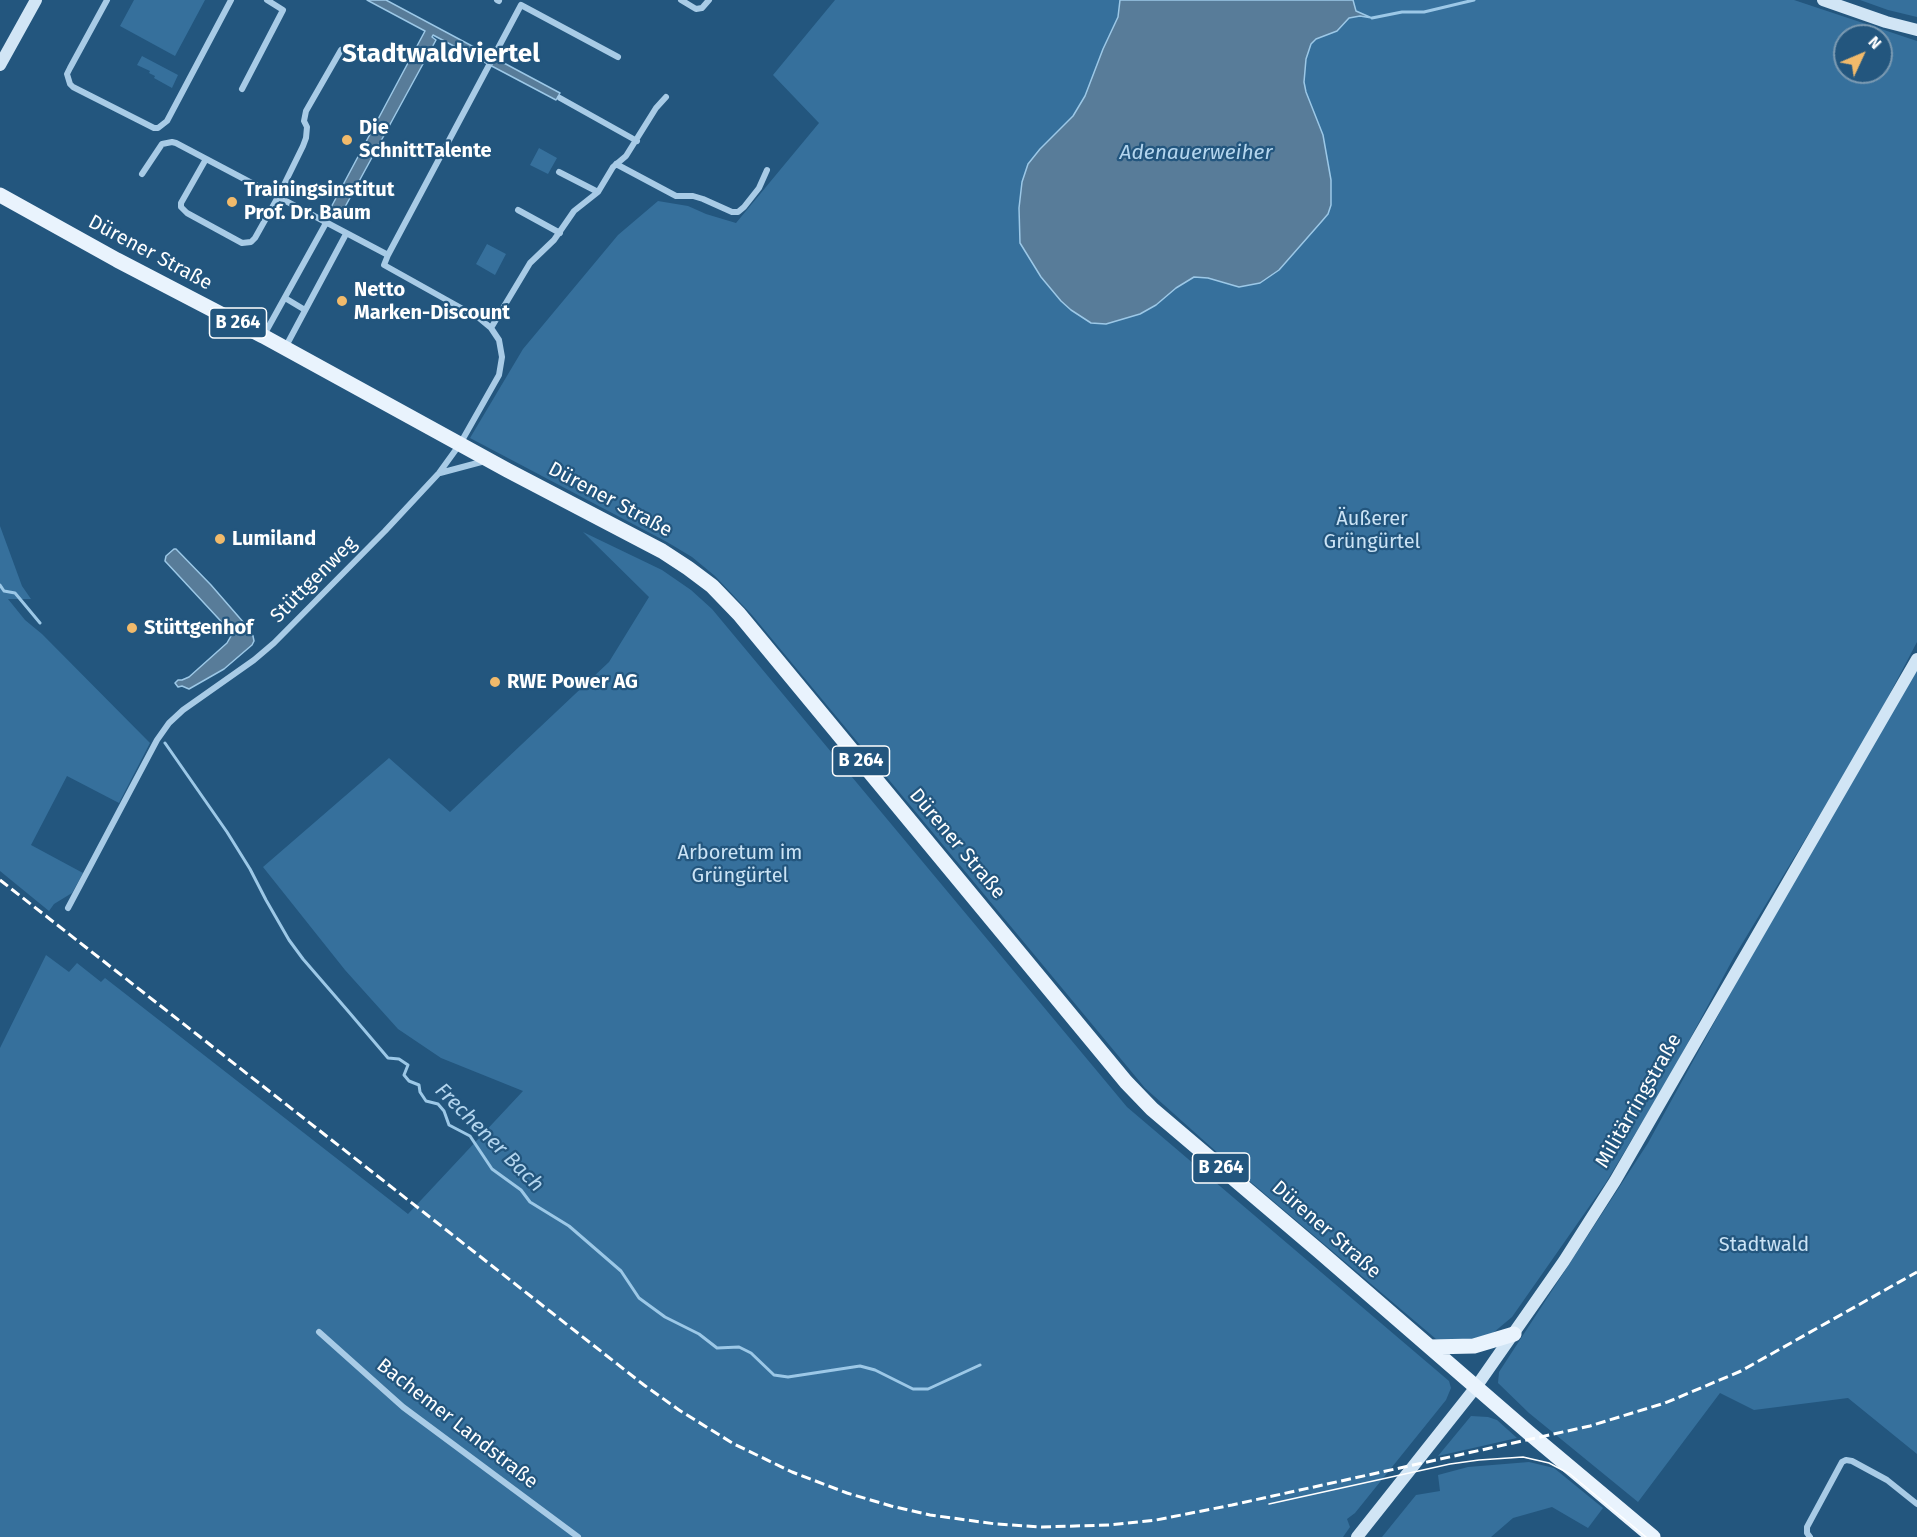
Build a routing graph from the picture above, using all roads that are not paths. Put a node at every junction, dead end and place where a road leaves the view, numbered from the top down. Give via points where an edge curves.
1 (36, 0) edge
2 (107, 0) edge
3 (231, 0) edge
4 (267, 0) edge
5 (681, 0) edge
6 (710, 0) edge
7 (1823, 0) edge
8 (1917, 30) edge
9 (340, 50) dead end
10 (618, 57) dead end
11 (0, 65) edge
12 (242, 89) dead end
13 (560, 98) dead end
14 (666, 98) dead end
15 (637, 141) junction
16 (206, 159) junction
17 (616, 164) junction
18 (767, 170) dead end
19 (559, 172) dead end
20 (142, 174) dead end
21 (598, 192) junction
22 (0, 195) edge
23 (278, 197) junction
24 (518, 210) dead end
25 (326, 223) junction
26 (560, 233) junction
27 (346, 234) junction
28 (388, 255) junction
29 (285, 298) junction
30 (305, 310) junction
31 (491, 328) junction
32 (263, 336) junction
33 (284, 349) junction
34 (460, 444) junction
35 (489, 460) junction
36 (440, 474) junction
37 (1917, 659) edge
38 (68, 908) dead end
39 (319, 1332) dead end
40 (1514, 1334) junction
41 (1430, 1347) junction
42 (1476, 1387) junction
43 (1917, 1504) edge
44 (578, 1537) edge
45 (1357, 1537) edge
46 (1653, 1537) edge
47 (1810, 1537) edge

1 - 11 main road
2 - 3 street via 67,74 70,84 154,128 166,121
4 - 12 street via 283,10
5 - 6 street via 696,9
7 - 8 main road
9 - 23 street via 306,111 306,138
10 - 28 street via 521,5
13 - 15 street
14 - 15 street
15 - 17 street
16 - 20 street via 176,143 166,143
16 - 23 street
16 - 23 street via 181,207 242,243 255,238
17 - 18 street via 676,196 693,196 732,212 744,207
17 - 21 street
19 - 21 street
21 - 26 street via 574,211
22 - 32 main road, Dürener Straße / B 264
23 - 25 street
24 - 26 street
25 - 27 street
25 - 29 street
26 - 31 street via 530,263
27 - 28 street
27 - 30 street
28 - 31 street via 384,265
29 - 30 street
29 - 32 street
30 - 33 street
31 - 34 street, Stüttgenweg via 499,340 502,357 499,375
32 - 33 main road, Dürener Straße / B 264
33 - 34 main road, Dürener Straße / B 264
34 - 35 main road, Dürener Straße / B 264
34 - 36 street, Stüttgenweg
35 - 36 street, Stüttgenweg
35 - 41 main road, Dürener Straße / B 264 via 662,551 712,586 1126,1082 1182,1136
36 - 38 street, Stüttgenweg via 274,643 183,710 158,738
37 - 40 main road, Militärringstraße via 1641,1139
39 - 44 street, Bachemer Landstraße via 403,1407
40 - 41 main road via 1474,1346
40 - 42 main road, Militärringstraße
41 - 42 main road, Dürener Straße / B 264
42 - 45 main road, Militärringstraße
42 - 46 main road, Dürener Straße / B 264
43 - 47 street via 1887,1480 1846,1460 1807,1527

